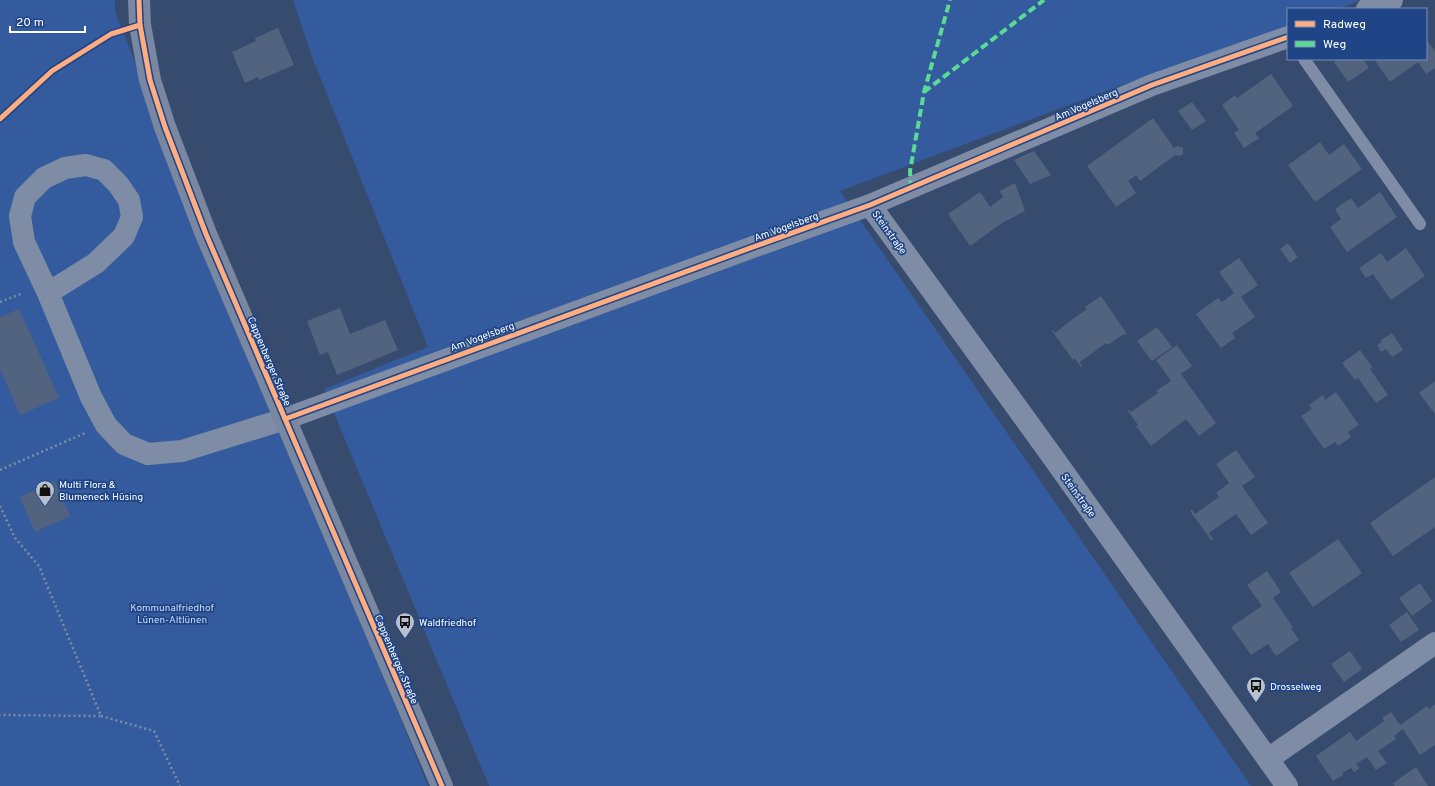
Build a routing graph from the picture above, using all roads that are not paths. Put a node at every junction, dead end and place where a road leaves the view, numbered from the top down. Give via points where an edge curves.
1 (139, 0) edge
2 (1392, 0) edge
3 (1370, 8) edge
4 (1287, 37) edge
5 (1305, 60) edge
6 (870, 206) junction
7 (1420, 224) dead end
8 (48, 293) junction
9 (285, 419) junction
10 (1435, 643) edge
11 (1268, 759) junction
12 (442, 786) edge
13 (1287, 786) edge

1 - 9 main road, Cappenberger Straße via 140,25 150,80 165,127 206,234
2 - 3 street
4 - 6 street, Am Vogelsberg via 1152,85
5 - 7 lane
6 - 9 street, Am Vogelsberg
6 - 11 street, Steinstraße
8 - 8 street via 24,242 20,216 25,197 44,178 65,168 86,165 104,170 129,200 132,217 124,236 96,263
8 - 9 street, Am Vogelsberg via 91,397 106,424 124,444 148,454 182,451
9 - 12 main road, Cappenberger Straße
10 - 11 street
11 - 13 street, Steinstraße

